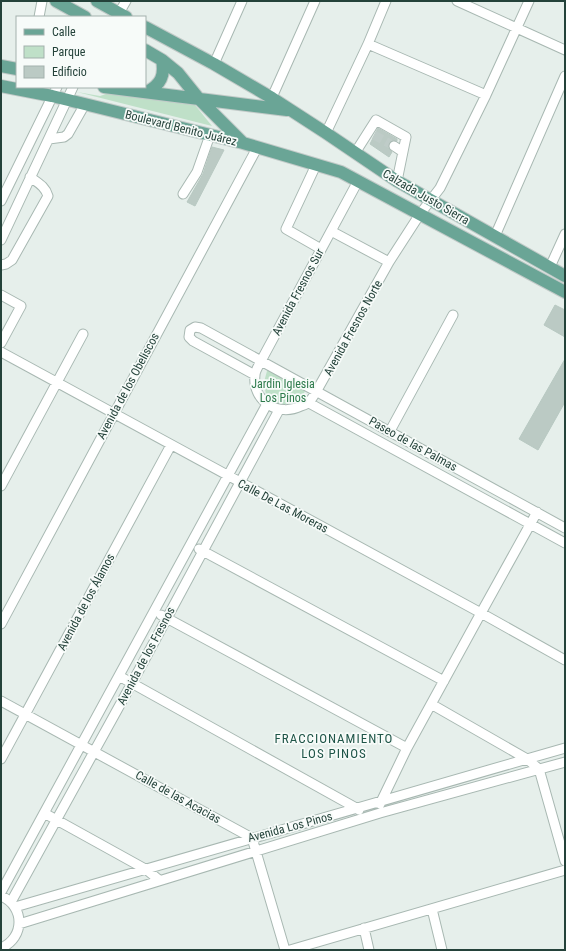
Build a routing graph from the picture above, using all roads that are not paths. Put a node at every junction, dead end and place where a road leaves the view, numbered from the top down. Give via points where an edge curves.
1 (42, 1) edge
2 (56, 1) edge
3 (126, 1) edge
4 (242, 1) edge
5 (315, 1) edge
6 (386, 1) edge
7 (457, 1) edge
8 (529, 1) edge
9 (104, 3) edge
10 (123, 15) edge
11 (39, 16) edge
12 (83, 16) edge
13 (146, 28) edge
14 (516, 28) junction
15 (368, 44) junction
16 (565, 50) edge
17 (146, 51) edge
18 (162, 60) junction
19 (214, 64) junction
20 (1, 66) edge
21 (16, 69) edge
22 (565, 76) edge
23 (1, 86) edge
24 (16, 88) edge
25 (19, 88) edge
26 (73, 88) edge
27 (113, 88) edge
28 (55, 92) edge
29 (147, 92) junction
30 (486, 95) junction
31 (199, 99) junction
32 (67, 100) junction
33 (270, 103) junction
34 (85, 104) junction
35 (292, 111) joint
36 (326, 133) junction
37 (210, 135) junction
38 (49, 139) junction
39 (243, 143) junction
40 (394, 146) tunnel mouth
41 (256, 148) junction
42 (403, 152) junction
43 (355, 153) junction
44 (316, 165) junction
45 (30, 177) junction
46 (358, 181) junction
47 (397, 181) junction
48 (183, 194) dead end
49 (431, 200) junction
50 (1, 201) edge
51 (420, 214) junction
52 (331, 231) junction
53 (565, 234) edge
54 (495, 236) junction
55 (1, 240) edge
56 (321, 249) junction
57 (389, 262) junction
58 (1, 265) edge
59 (550, 267) junction
60 (565, 276) edge
61 (565, 292) edge
62 (1, 295) edge
63 (453, 316) dead end
64 (83, 334) dead end
65 (1, 343) edge
66 (1, 352) edge
67 (261, 361) junction
68 (255, 375) junction
69 (58, 383) junction
70 (316, 392) junction
71 (309, 403) junction
72 (267, 404) junction
73 (279, 410) junction
74 (113, 413) junction
75 (390, 431) junction
76 (171, 445) junction
77 (228, 475) junction
78 (240, 482) junction
79 (1, 486) edge
80 (538, 512) junction
81 (531, 524) junction
82 (565, 528) edge
83 (565, 543) edge
84 (190, 544) junction
85 (202, 551) junction
86 (154, 611) junction
87 (481, 613) junction
88 (166, 618) junction
89 (1, 624) edge
90 (565, 660) edge
91 (119, 676) junction
92 (444, 681) junction
93 (132, 683) junction
94 (1, 701) edge
95 (431, 704) junction
96 (25, 714) junction
97 (82, 745) junction
98 (407, 748) junction
99 (565, 748) edge
100 (94, 752) junction
101 (1, 759) edge
102 (527, 759) junction
103 (565, 762) edge
104 (539, 769) junction
105 (380, 802) junction
106 (358, 809) junction
107 (44, 813) junction
108 (380, 813) junction
109 (362, 819) junction
110 (57, 820) junction
111 (252, 838) junction
112 (256, 852) junction
113 (565, 861) edge
114 (147, 870) junction
115 (565, 870) edge
116 (159, 880) junction
117 (1, 892) edge
118 (1, 896) edge
119 (13, 904) junction
120 (432, 909) junction
121 (19, 924) junction
122 (364, 928) junction
123 (1, 948) edge
124 (285, 950) edge
125 (290, 950) edge
126 (370, 950) edge
127 (442, 950) edge

1 - 11 street
2 - 12 main road
3 - 10 street
4 - 19 street
5 - 33 street
6 - 15 street
7 - 14 street
8 - 14 street, Avenida Fresnos Norte
9 - 10 main road
13 - 19 main road
14 - 16 street
14 - 30 street, Avenida Fresnos Norte
15 - 30 street
15 - 36 street
17 - 18 main road
18 - 29 main road via 164,69 161,80 155,88
18 - 31 main road via 178,73
19 - 33 main road
20 - 21 main road
22 - 54 street
23 - 24 main road, Boulevard Benito Juárez
25 - 28 main road, Boulevard Benito Juárez
26 - 32 street
27 - 29 main road, Boulevard Benito Juárez
28 - 32 main road, Boulevard Benito Juárez
28 - 50 street
29 - 31 main road, Boulevard Benito Juárez
30 - 49 street, Avenida Fresnos Norte via 440,188
31 - 33 main road, Boulevard Benito Juárez
31 - 39 main road
32 - 34 main road, Boulevard Benito Juárez
32 - 38 street
33 - 35 main road, Boulevard Benito Juárez
34 - 37 main road, Boulevard Benito Juárez
34 - 38 street via 68,134
35 - 36 main road, Calzada Justo Sierra
36 - 43 main road, Calzada Justo Sierra
37 - 39 main road, Boulevard Benito Juárez
37 - 48 street via 197,172
38 - 45 street
39 - 41 main road, Boulevard Benito Juárez
40 - 42 street
41 - 44 main road, Boulevard Benito Juárez
41 - 74 street, Avenida de los Obeliscos
42 - 43 street via 406,137 376,120 372,134
42 - 47 street
43 - 47 main road, Calzada Justo Sierra
44 - 46 main road, Boulevard Benito Juárez via 341,172
44 - 56 street via 286,229
45 - 55 street
45 - 58 street via 43,186 48,196 12,260
46 - 51 main road, Calzada Justo Sierra
46 - 52 street, Avenida Fresnos Sur
47 - 49 main road, Calzada Justo Sierra
49 - 51 street, Avenida Fresnos Norte
49 - 54 main road, Calzada Justo Sierra
51 - 57 street, Avenida Fresnos Norte
51 - 61 main road, Calzada Justo Sierra
52 - 56 street, Avenida Fresnos Sur
52 - 57 street
53 - 59 street
54 - 59 main road, Calzada Justo Sierra
56 - 67 street, Avenida Fresnos Sur
57 - 70 street, Avenida Fresnos Norte
59 - 60 main road, Calzada Justo Sierra
62 - 65 street via 21,306
63 - 75 street
64 - 69 street
66 - 69 street, Calle De Las Moreras
67 - 68 street, Avenida Fresnos Sur
67 - 68 street, Paseo de las Palmas via 202,328 195,327 190,330 189,336 193,341
67 - 70 street, Paseo de las Palmas
68 - 72 street via 259,396
69 - 74 street, Calle De Las Moreras
69 - 79 street
70 - 71 street, Avenida Fresnos Norte
70 - 75 street, Paseo de las Palmas
71 - 73 street via 298,408
71 - 81 street, Paseo de las Palmas
72 - 73 street
72 - 77 street, Avenida de los Fresnos
73 - 78 street, Avenida de los Fresnos
74 - 76 street, Calle De Las Moreras
74 - 89 street, Avenida de los Obeliscos
75 - 80 street, Paseo de las Palmas
76 - 77 street, Calle De Las Moreras
76 - 96 street, Avenida de los Álamos
77 - 78 street, Calle De Las Moreras
77 - 84 street, Avenida de los Fresnos
78 - 85 street, Avenida de los Fresnos
78 - 87 street, Calle De Las Moreras
80 - 81 street
80 - 82 street, Paseo de las Palmas
81 - 83 street, Paseo de las Palmas
81 - 87 street
84 - 85 street
84 - 86 street, Avenida de los Fresnos
85 - 88 street, Avenida de los Fresnos
85 - 92 street
86 - 88 street
86 - 91 street, Avenida de los Fresnos
87 - 90 street, Calle De Las Moreras
87 - 92 street
88 - 93 street, Avenida de los Fresnos
88 - 98 street
91 - 93 street
91 - 97 street, Avenida de los Fresnos
92 - 95 street
93 - 100 street, Avenida de los Fresnos
93 - 106 street
94 - 96 street, Calle de las Acacias
95 - 98 street
95 - 102 street
96 - 97 street, Calle de las Acacias
96 - 101 street, Avenida de los Álamos
97 - 100 street, Calle de las Acacias
97 - 107 street, Avenida de los Fresnos
98 - 105 street
99 - 102 street, Avenida Los Pinos
100 - 110 street, Avenida de los Fresnos
100 - 111 street, Calle de las Acacias
102 - 104 street
102 - 105 street, Avenida Los Pinos
103 - 104 street, Avenida Los Pinos
104 - 108 street, Avenida Los Pinos
104 - 113 street
105 - 106 street, Avenida Los Pinos
105 - 108 street
106 - 109 street
106 - 111 street, Avenida Los Pinos
107 - 110 street
107 - 117 street, Avenida de los Fresnos
108 - 109 street, Avenida Los Pinos
109 - 112 street, Avenida Los Pinos
110 - 114 street
110 - 119 street, Avenida de los Fresnos
111 - 112 street
111 - 114 street, Avenida Los Pinos
112 - 116 street, Avenida Los Pinos
112 - 124 street
114 - 116 street
114 - 119 street, Avenida Los Pinos
115 - 120 street
116 - 121 street, Avenida Los Pinos
118 - 119 street
119 - 121 street
120 - 122 street
120 - 127 street
121 - 123 street via 11,942
122 - 125 street
122 - 126 street

